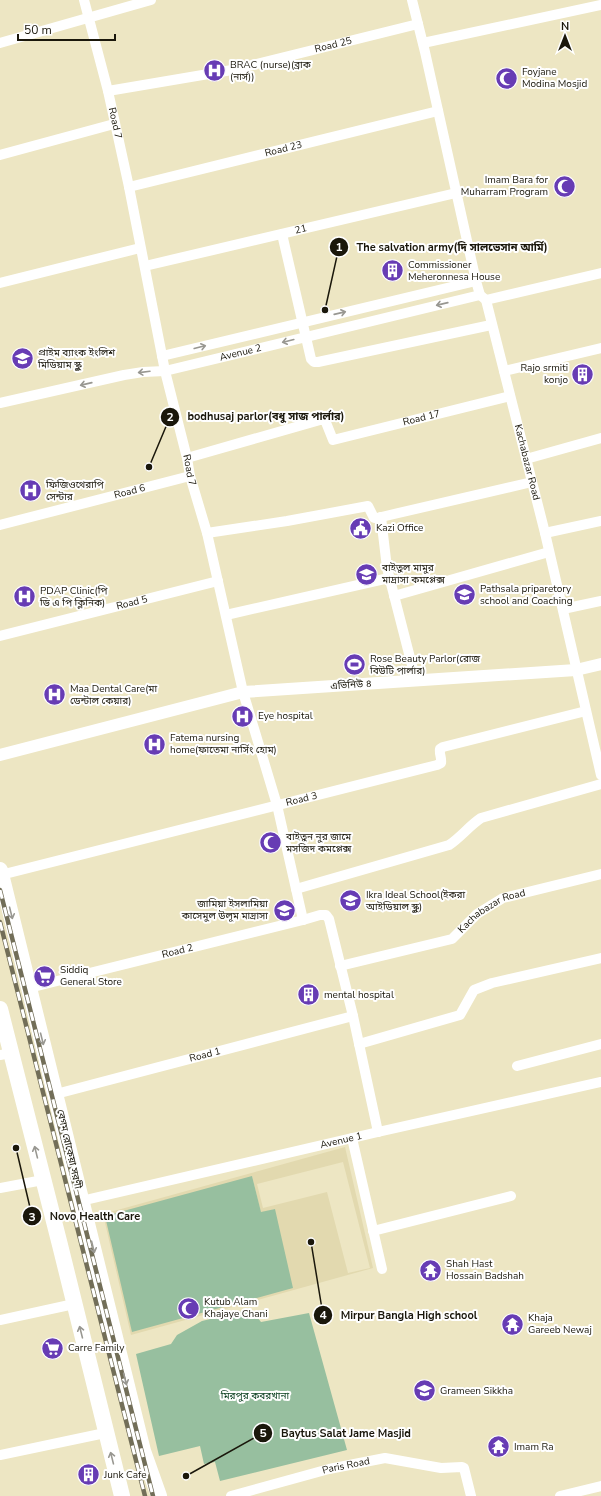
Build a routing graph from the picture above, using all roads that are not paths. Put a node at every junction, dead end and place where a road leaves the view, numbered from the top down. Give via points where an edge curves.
1 (84, 0) edge
2 (151, 0) edge
3 (412, 0) edge
4 (599, 3) edge
5 (89, 19) junction
6 (418, 24) junction
7 (423, 42) junction
8 (0, 43) edge
9 (108, 91) junction
10 (438, 110) junction
11 (114, 124) junction
12 (0, 155) edge
13 (129, 187) junction
14 (456, 193) junction
15 (282, 234) junction
16 (140, 248) junction
17 (145, 266) junction
18 (601, 273) edge
19 (476, 281) junction
20 (0, 283) edge
21 (483, 298) junction
22 (302, 322) junction
23 (492, 325) junction
24 (306, 337) junction
25 (601, 348) edge
26 (162, 356) junction
27 (504, 371) junction
28 (165, 372) junction
29 (510, 396) junction
30 (0, 403) edge
31 (601, 438) edge
32 (187, 458) junction
33 (526, 459) junction
34 (190, 476) junction
35 (532, 482) junction
36 (381, 517) junction
37 (601, 521) edge
38 (0, 525) edge
39 (207, 533) junction
40 (545, 533) junction
41 (549, 552) junction
42 (389, 578) junction
43 (218, 581) junction
44 (394, 596) junction
45 (601, 601) edge
46 (563, 609) junction
47 (226, 615) junction
48 (0, 636) edge
49 (601, 664) edge
50 (576, 670) junction
51 (416, 681) junction
52 (243, 692) junction
53 (586, 711) junction
54 (596, 734) edge
55 (0, 755) edge
56 (601, 775) edge
57 (601, 784) edge
58 (277, 805) junction
59 (1, 872) edge
60 (601, 874) edge
61 (296, 889) junction
62 (303, 920) junction
63 (601, 958) edge
64 (340, 966) junction
65 (29, 988) junction
66 (0, 1009) edge
67 (353, 1016) junction
68 (359, 1044) junction
69 (601, 1044) edge
70 (5, 1054) edge
71 (517, 1066) dead end
72 (601, 1082) edge
73 (56, 1094) junction
74 (378, 1132) junction
75 (352, 1138) junction
76 (43, 1180) junction
77 (0, 1188) edge
78 (511, 1196) dead end
79 (81, 1201) junction
80 (373, 1231) junction
81 (382, 1269) dead end
82 (74, 1304) junction
83 (0, 1320) edge
84 (105, 1433) junction
85 (0, 1455) edge
86 (601, 1486) edge
87 (122, 1496) edge
88 (159, 1496) edge
89 (231, 1496) edge
90 (471, 1496) edge
91 (560, 1496) edge

1 - 5 street, Road 7
2 - 5 street
3 - 6 street, Kachabazar Road
4 - 7 street
5 - 8 street
5 - 9 street, Road 7
6 - 7 street, Kachabazar Road
6 - 9 street, Road 25 via 232,70
7 - 10 street, Kachabazar Road
9 - 11 street, Road 7
10 - 13 street, Road 23
10 - 14 street, Kachabazar Road
11 - 12 street
11 - 13 street, Road 7
13 - 16 street, Road 7
14 - 15 street, 21
14 - 19 street, Kachabazar Road
15 - 17 street, 21
15 - 22 street
16 - 17 street, Road 7
16 - 20 street
17 - 26 street, Road 7
18 - 21 street, Avenue 2
19 - 21 street, Kachabazar Road
22 -> 19 street, Avenue 2
21 - 23 street, Kachabazar Road
21 -> 24 street, Avenue 2
22 - 24 street
26 -> 22 street, Avenue 2
23 - 24 street via 318,362 311,359
23 - 27 street, Kachabazar Road
24 -> 28 street, Avenue 2
25 - 27 street
26 - 28 street, Road 7
27 - 29 street, Kachabazar Road
28 -> 30 street, Avenue 2 via 149,371 124,375
28 - 32 street, Road 7
29 - 32 street, Road 17 via 333,440 325,420 320,420
29 - 33 street, Kachabazar Road
31 - 33 street
32 - 34 street, Road 7
33 - 35 street, Kachabazar Road
34 - 38 street, Road 6
34 - 39 street, Road 7
35 - 36 street
35 - 40 street, Kachabazar Road
36 - 39 street via 374,518 369,507 365,506
36 - 42 street
37 - 40 street
39 - 43 street, Road 7
40 - 41 street, Kachabazar Road
41 - 44 street
41 - 46 street, Kachabazar Road
42 - 44 street
42 - 47 street
43 - 47 street, Road 7
43 - 48 street, Road 5
44 - 51 street
45 - 46 street
46 - 50 street, Kachabazar Road
47 - 52 street, Road 7
49 - 50 street, এভিনিউ ৪
50 - 51 street, এভিনিউ ৪
50 - 53 street, Kachabazar Road
51 - 52 street, এভিনিউ ৪
52 - 55 street, এভিনিউ ৪
52 - 58 street
53 - 54 street, Kachabazar Road
53 - 58 street, Road 3 via 442,747 439,753 441,761 437,765
54 - 56 street, Kachabazar Road
57 - 61 street via 481,818 449,846
58 - 59 street, Road 3
58 - 61 street
59 -> 65 main road, বেগম রোকেয়া সরণী
60 - 64 street, Kachabazar Road via 503,898 478,914 452,939
61 - 62 street
62 - 64 street, Road 2 via 326,915
62 - 65 street, Road 2
63 - 68 street via 492,983 474,990 460,1015
64 - 67 street
65 -> 73 main road, বেগম রোকেয়া সরণী
66 - 70 main road
67 - 68 street
67 - 73 street, Road 1
68 - 74 street
69 - 71 street
76 -> 70 main road
72 - 74 street, Avenue 1
73 - 79 main road, বেগম রোকেয়া সরণী
74 - 75 street, Avenue 1
75 - 79 street, Avenue 1
75 - 80 street
76 - 77 street
76 - 82 main road
78 - 80 street
79 -> 88 main road, বেগম রোকেয়া সরণী via 143,1451
80 - 81 street
82 - 83 street
84 -> 82 main road
84 - 85 street
87 -> 84 main road
86 - 91 street
89 - 90 street, Paris Road via 329,1469 385,1458 441,1468 462,1467

